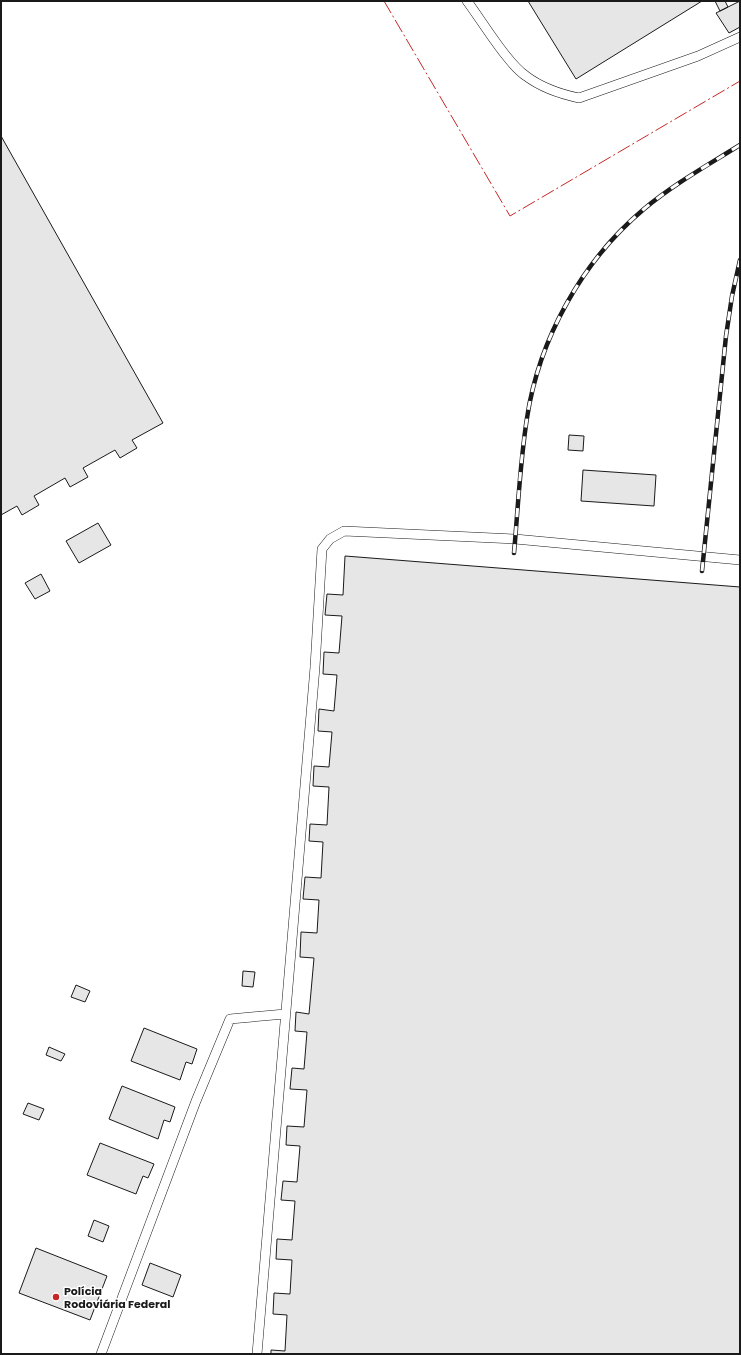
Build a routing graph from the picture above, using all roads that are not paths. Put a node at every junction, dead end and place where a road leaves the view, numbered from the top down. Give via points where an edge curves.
1 (467, 1) edge
2 (740, 37) edge
3 (740, 560) edge
4 (285, 1014) junction
5 (102, 1352) edge
6 (111, 1354) edge
7 (256, 1354) edge

1 - 2 lane via 524,75 561,94 579,98 698,56
3 - 4 lane via 507,538 344,531 330,539 322,549 314,675
4 - 5 lane via 230,1018 196,1101
4 - 7 lane
5 - 6 lane

